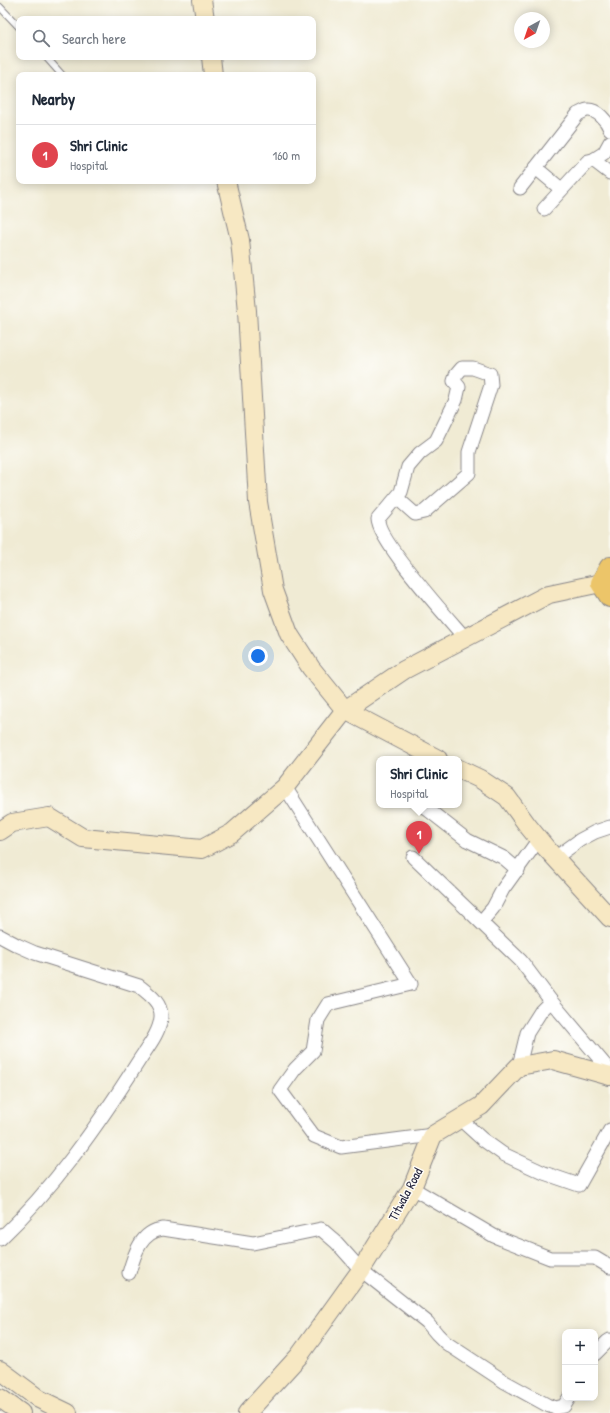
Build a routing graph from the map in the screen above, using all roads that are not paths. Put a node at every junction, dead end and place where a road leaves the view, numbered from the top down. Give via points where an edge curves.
1 (202, 0) edge
2 (0, 7) edge
3 (205, 16) edge
4 (16, 24) edge
5 (49, 60) edge
6 (210, 60) edge
7 (59, 72) edge
8 (212, 72) edge
9 (610, 129) edge
10 (610, 142) edge
11 (593, 160) junction
12 (536, 168) junction
13 (610, 173) edge
14 (227, 184) edge
15 (520, 188) dead end
16 (561, 189) junction
17 (544, 209) dead end
18 (397, 498) junction
19 (607, 582) edge
20 (465, 638) junction
21 (345, 710) junction
22 (432, 756) edge
23 (462, 770) edge
24 (285, 786) junction
25 (426, 808) edge
26 (610, 827) edge
27 (0, 831) edge
28 (539, 839) junction
29 (413, 858) dead end
30 (555, 858) junction
31 (518, 870) junction
32 (610, 918) edge
33 (481, 922) junction
34 (0, 936) edge
35 (551, 1001) junction
36 (519, 1066) junction
37 (610, 1072) edge
38 (610, 1076) edge
39 (460, 1118) junction
40 (610, 1130) edge
41 (433, 1135) junction
42 (412, 1188) junction
43 (0, 1239) edge
44 (610, 1267) edge
45 (361, 1270) junction
46 (129, 1273) dead end
47 (610, 1340) edge
48 (598, 1351) edge
49 (0, 1370) edge
50 (0, 1398) edge
51 (567, 1401) edge
52 (21, 1413) edge
53 (68, 1413) edge
54 (247, 1413) edge

1 - 3 street
2 - 4 lane
5 - 7 lane
6 - 8 street
9 - 12 street via 608,123 596,112 587,110 578,114
10 - 11 street via 604,153
11 - 13 street
11 - 16 street via 588,161
12 - 15 street
12 - 16 street
14 - 21 street via 240,240 256,484 273,590 289,634 311,668
16 - 17 street
18 - 18 street via 408,467 420,453 436,441 450,413 459,387 454,381 456,375 462,368 473,368 490,374 491,385 469,452 469,473 424,512 415,514
18 - 20 street via 378,519 380,529 397,556
19 - 20 street via 549,594
20 - 21 street via 404,670
21 - 22 street
21 - 24 street
23 - 28 street via 507,797
24 - 27 street via 232,833 202,849 83,838 48,818 12,823
24 - 41 street via 411,984 328,1004 318,1020 313,1051 295,1069 280,1090 314,1136 341,1147
25 - 31 street via 467,840 504,858
26 - 30 street via 580,840
28 - 30 street
28 - 31 street
29 - 33 street
30 - 32 street
31 - 33 street
33 - 35 street via 520,961
34 - 43 street via 35,953 140,986 152,997 161,1016 158,1031 118,1095 70,1162
35 - 36 street via 527,1033
35 - 37 street
36 - 38 street via 553,1060
36 - 39 street via 481,1106
39 - 40 street via 503,1154 544,1173 579,1185
39 - 41 street
41 - 42 street, Titwala Road
42 - 44 street via 501,1239 550,1258 596,1258
42 - 45 street, Titwala Road
45 - 46 street via 336,1242 321,1230 253,1243 163,1229 155,1230 143,1239
45 - 51 street via 427,1322 446,1343 505,1382 555,1408 564,1406
45 - 54 street, Titwala Road via 298,1356
47 - 48 street
49 - 53 street via 39,1398
50 - 52 street

